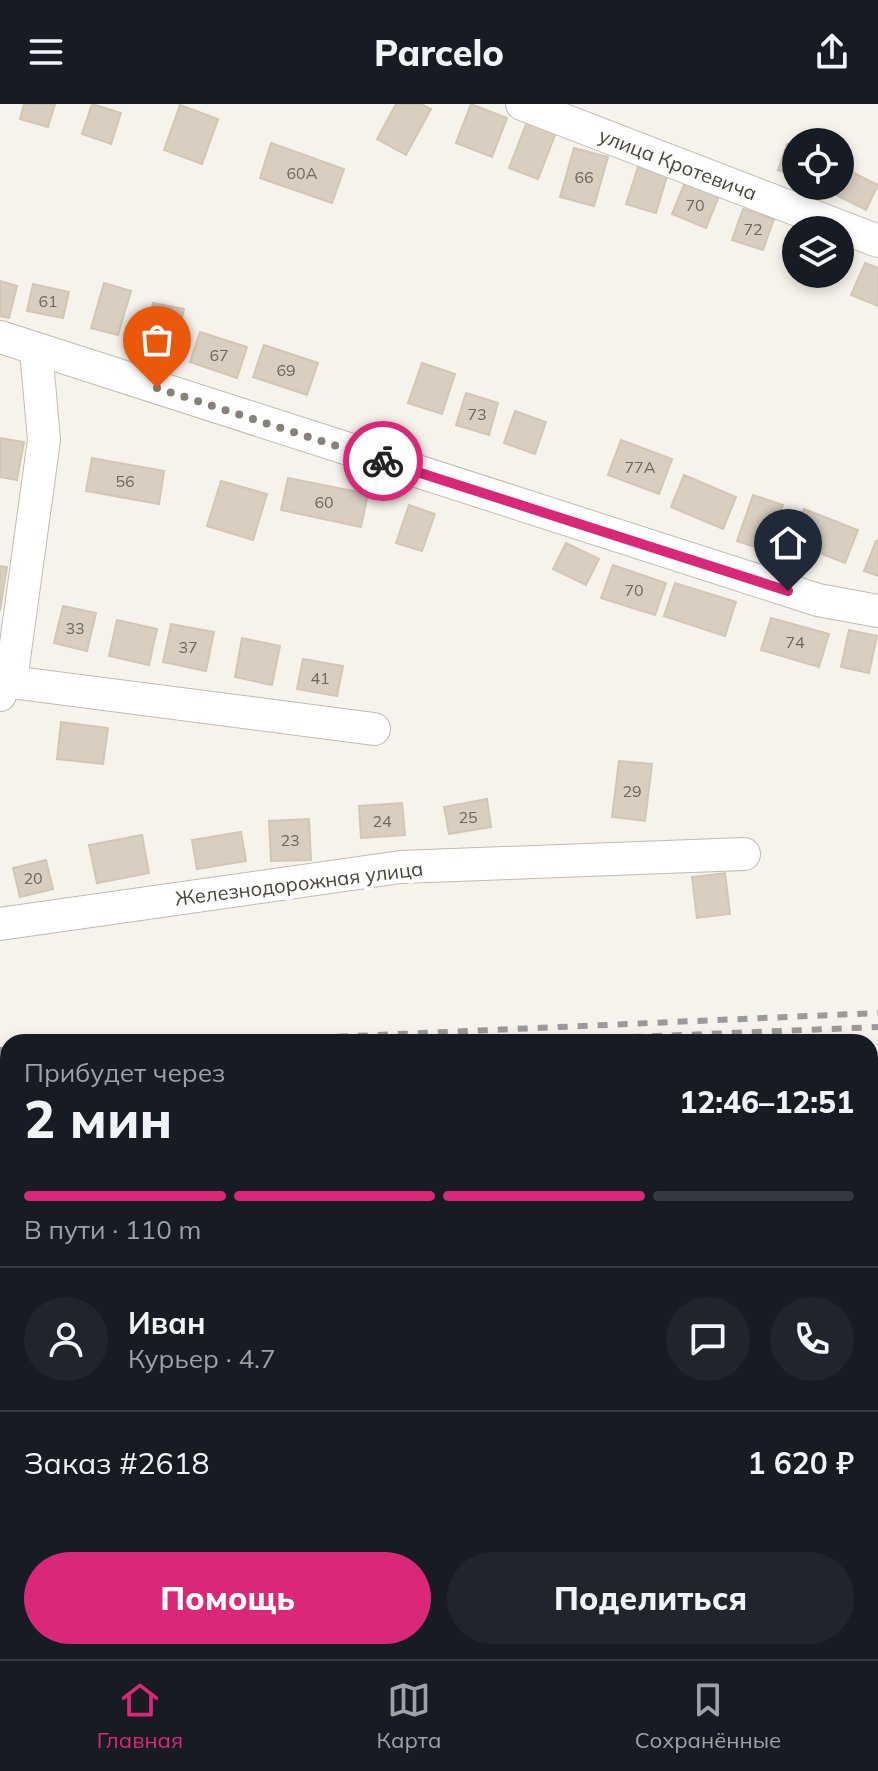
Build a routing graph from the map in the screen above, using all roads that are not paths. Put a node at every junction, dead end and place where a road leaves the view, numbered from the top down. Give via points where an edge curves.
1 (522, 104) edge
2 (878, 241) edge
3 (0, 337) edge
4 (36, 350) junction
5 (878, 611) edge
6 (2, 688) edge
7 (374, 729) dead end
8 (744, 854) dead end
9 (0, 924) edge

1 - 2 street, улица Кротевича
3 - 4 street
4 - 5 street via 818,600
4 - 6 street via 44,440 12,673
6 - 7 street
8 - 9 street, Железнодорожная улица via 401,867

